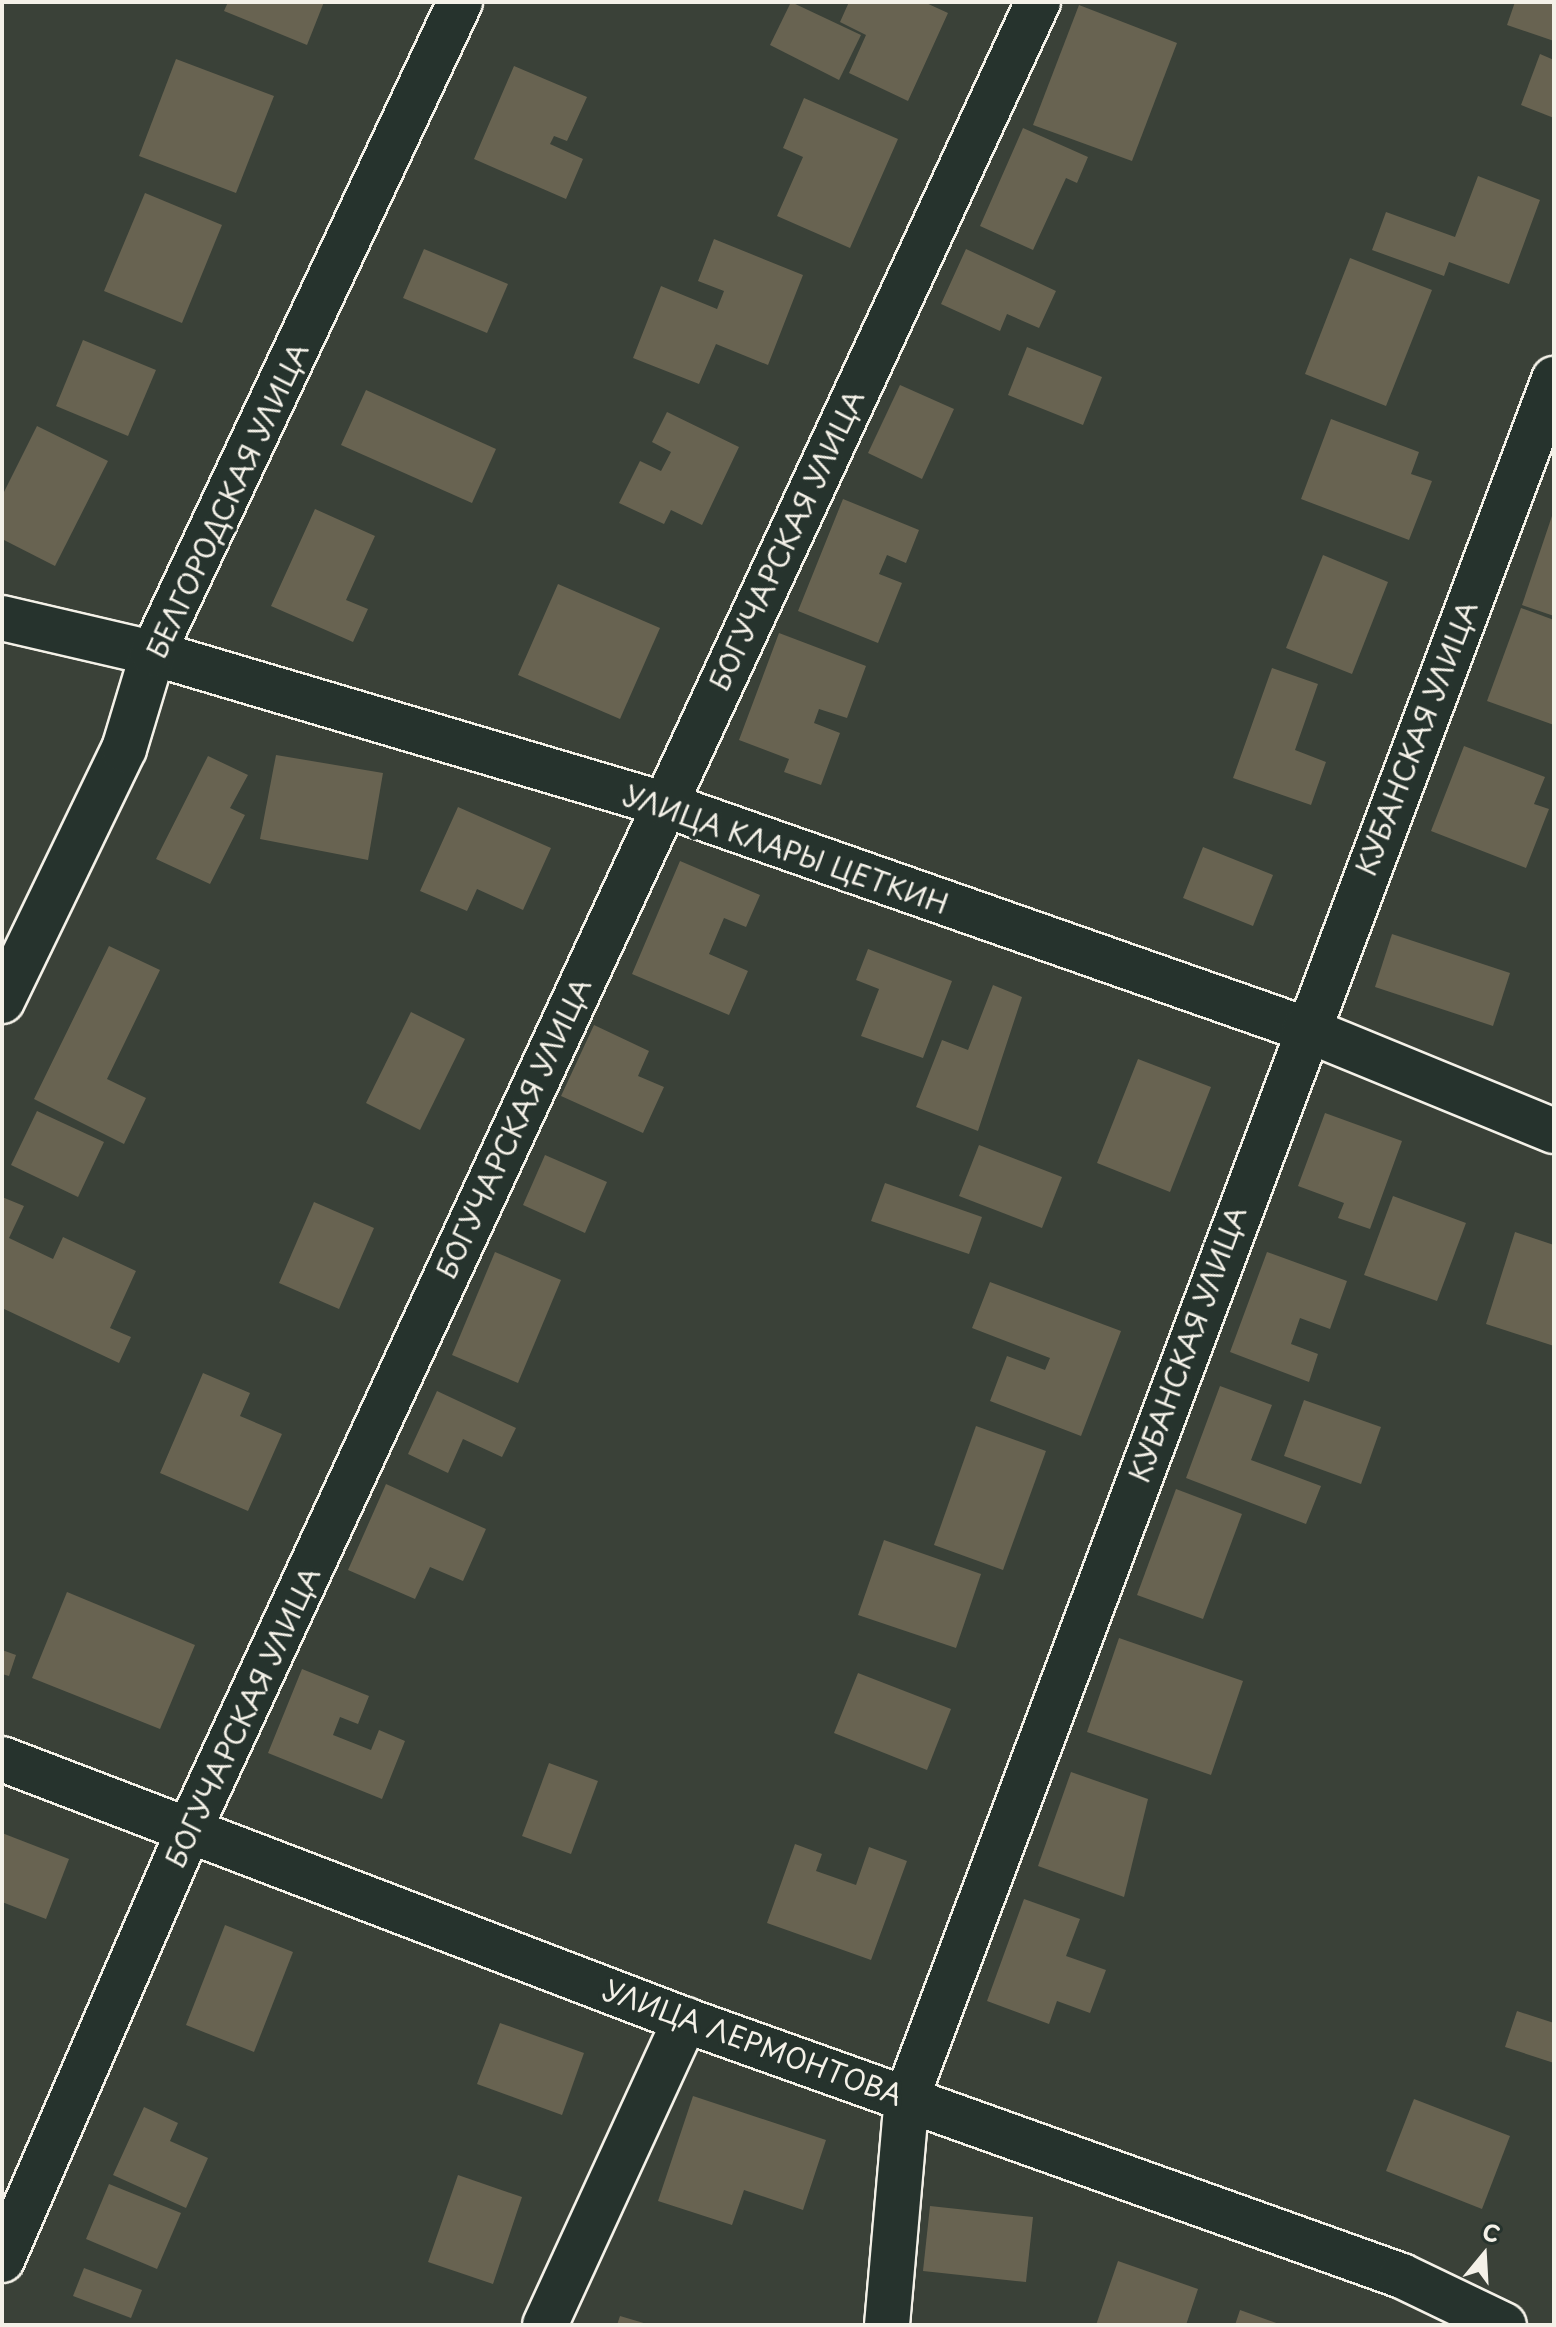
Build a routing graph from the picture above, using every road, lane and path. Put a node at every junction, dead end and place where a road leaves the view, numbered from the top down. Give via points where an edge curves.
1 (460, 2) edge
2 (1038, 2) edge
3 (1554, 379) edge
4 (2, 618) edge
5 (153, 653) junction
6 (663, 804) junction
7 (2, 1001) edge
8 (1305, 1029) junction
9 (1554, 1131) edge
10 (2, 1759) edge
11 (189, 1830) junction
12 (685, 2020) junction
13 (907, 2097) junction
14 (2, 2260) edge
15 (545, 2325) edge
16 (887, 2325) edge
17 (1504, 2325) edge

1 - 5 street, БЕЛГОРОДСКАЯ УЛИЦА
2 - 6 street, БОГУЧАРСКАЯ УЛИЦА
3 - 8 street, КУБАНСКАЯ УЛИЦА
4 - 5 street, УЛИЦА КЛАРЫ ЦЕТКИН
5 - 6 street, УЛИЦА КЛАРЫ ЦЕТКИН
5 - 7 street, БЕЛГОРОДСКАЯ УЛИЦА via 124,749
6 - 8 street, УЛИЦА КЛАРЫ ЦЕТКИН
6 - 11 street, БОГУЧАРСКАЯ УЛИЦА
8 - 9 street, УЛИЦА КЛАРЫ ЦЕТКИН
8 - 13 street, КУБАНСКАЯ УЛИЦА
10 - 11 street, УЛИЦА ЛЕРМОНТОВА
11 - 12 street, УЛИЦА ЛЕРМОНТОВА
11 - 14 street, БОГУЧАРСКАЯ УЛИЦА
12 - 13 street, УЛИЦА ЛЕРМОНТОВА
12 - 15 street
13 - 16 street, КУБАНСКАЯ УЛИЦА
13 - 17 street, УЛИЦА ЛЕРМОНТОВА via 1402,2276

